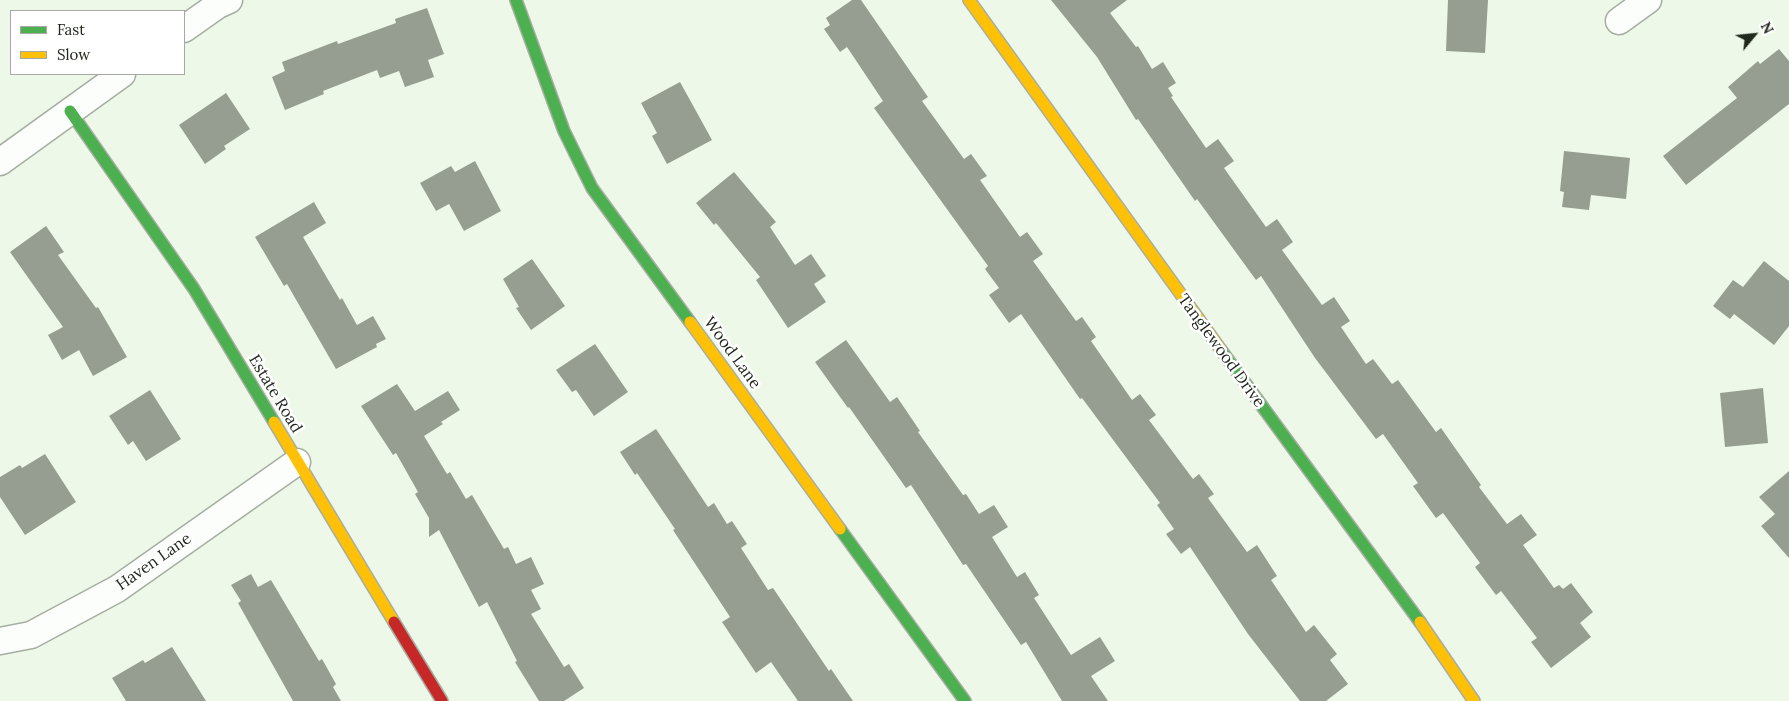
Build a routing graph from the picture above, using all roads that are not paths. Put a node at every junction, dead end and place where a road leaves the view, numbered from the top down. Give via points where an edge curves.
1 (229, 0) edge
2 (516, 0) edge
3 (969, 0) edge
4 (1648, 0) edge
5 (1619, 21) dead end
6 (185, 28) edge
7 (121, 75) edge
8 (70, 112) junction
9 (0, 162) edge
10 (297, 462) junction
11 (0, 641) edge
12 (442, 701) edge
13 (965, 701) edge
14 (1474, 701) edge

1 - 6 street via 218,4
2 - 13 street, Wood Lane via 564,131 592,188
3 - 14 street, Tanglewood Drive via 1285,439 1409,605
4 - 5 street
7 - 8 street
8 - 9 street
8 - 10 street, Estate Road via 194,289
10 - 11 street, Haven Lane via 116,589 31,635
10 - 12 street, Estate Road

